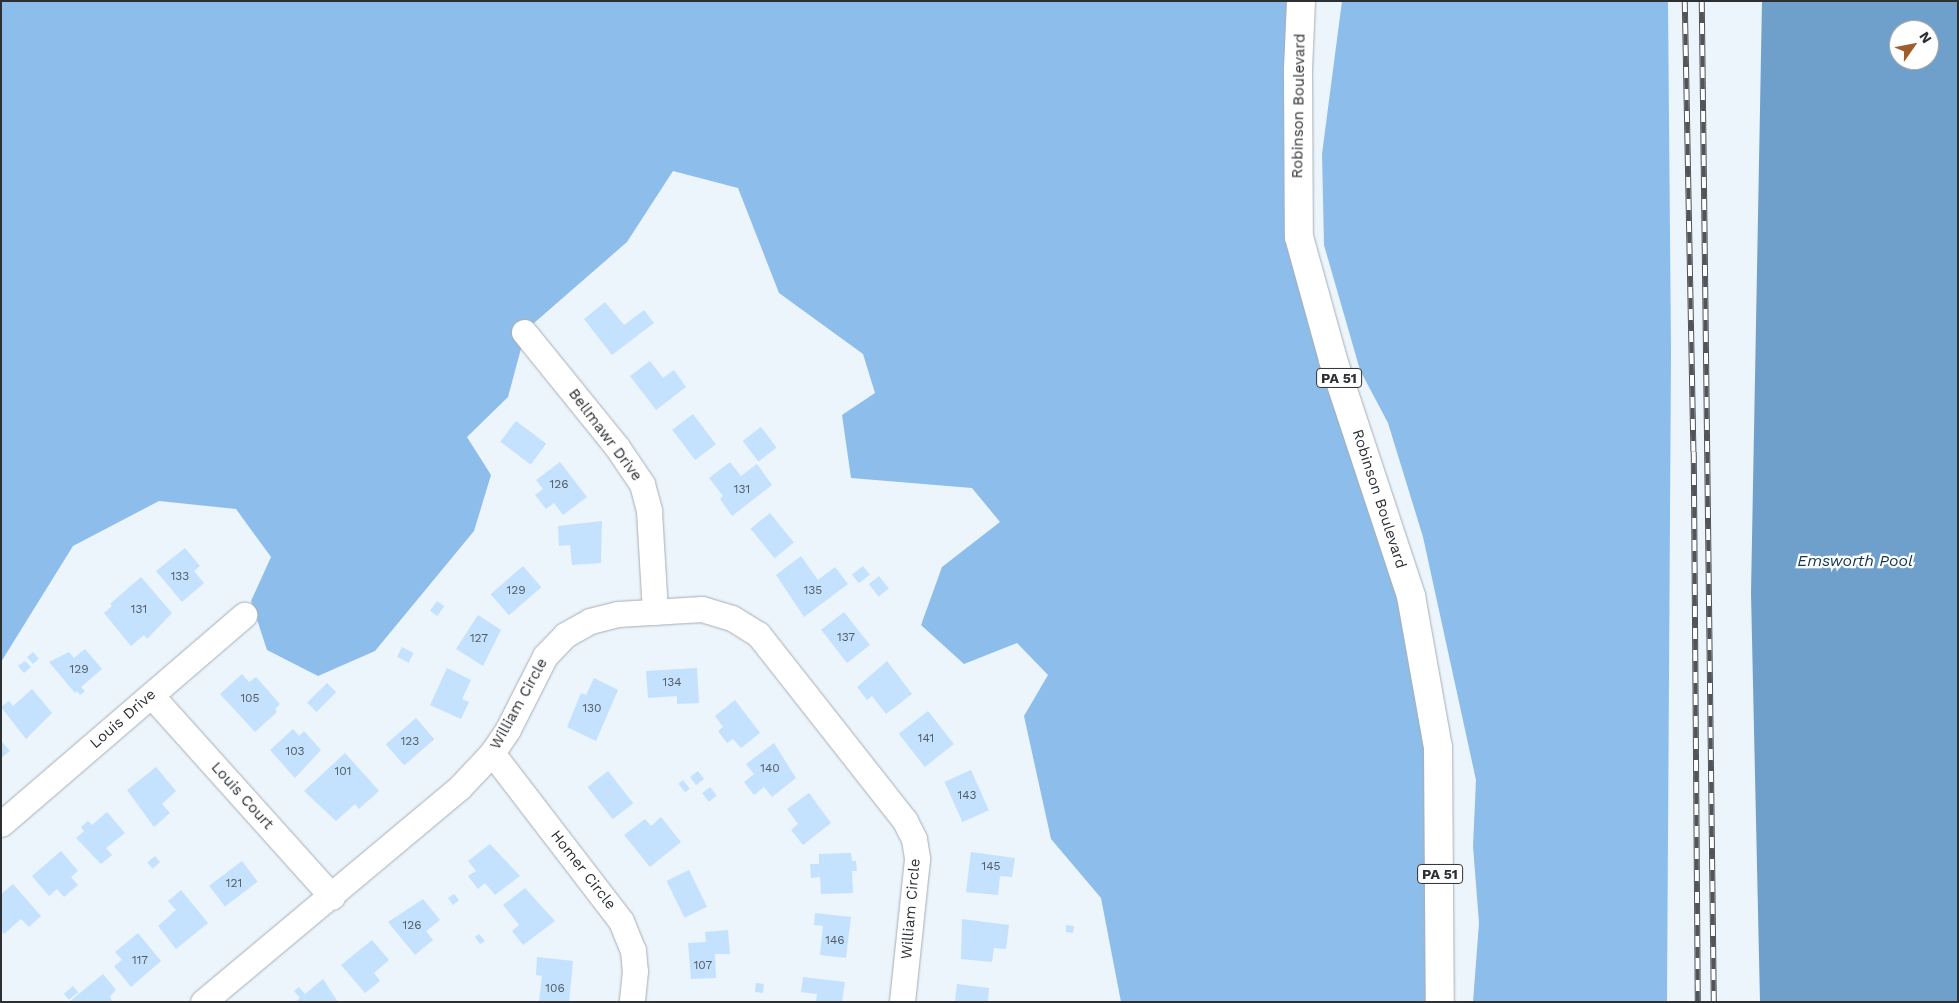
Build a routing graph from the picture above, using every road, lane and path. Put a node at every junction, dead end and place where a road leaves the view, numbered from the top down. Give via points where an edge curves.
1 (1302, 1) edge
2 (524, 332) dead end
3 (655, 612) junction
4 (244, 615) dead end
5 (151, 696) junction
6 (492, 753) junction
7 (1, 824) edge
8 (332, 897) junction
9 (203, 1002) edge
10 (632, 1002) edge
11 (902, 1002) edge
12 (1440, 1002) edge

1 - 12 main road, Robinson Boulevard / PA 51 via 1298,71 1299,237 1333,360 1411,596 1438,747
2 - 3 street, Bellmawr Drive via 617,446 642,484 650,511
3 - 6 street, William Circle via 618,614 590,621 565,635 545,656 508,729
3 - 11 street, William Circle via 702,608 732,618 758,634 905,821 914,839 917,859
4 - 5 street, Louis Drive
5 - 7 street, Louis Drive
5 - 8 street, Louis Court
6 - 8 street, William Circle via 459,788
6 - 10 street, Homer Circle via 621,921 633,950
8 - 9 street, William Circle

